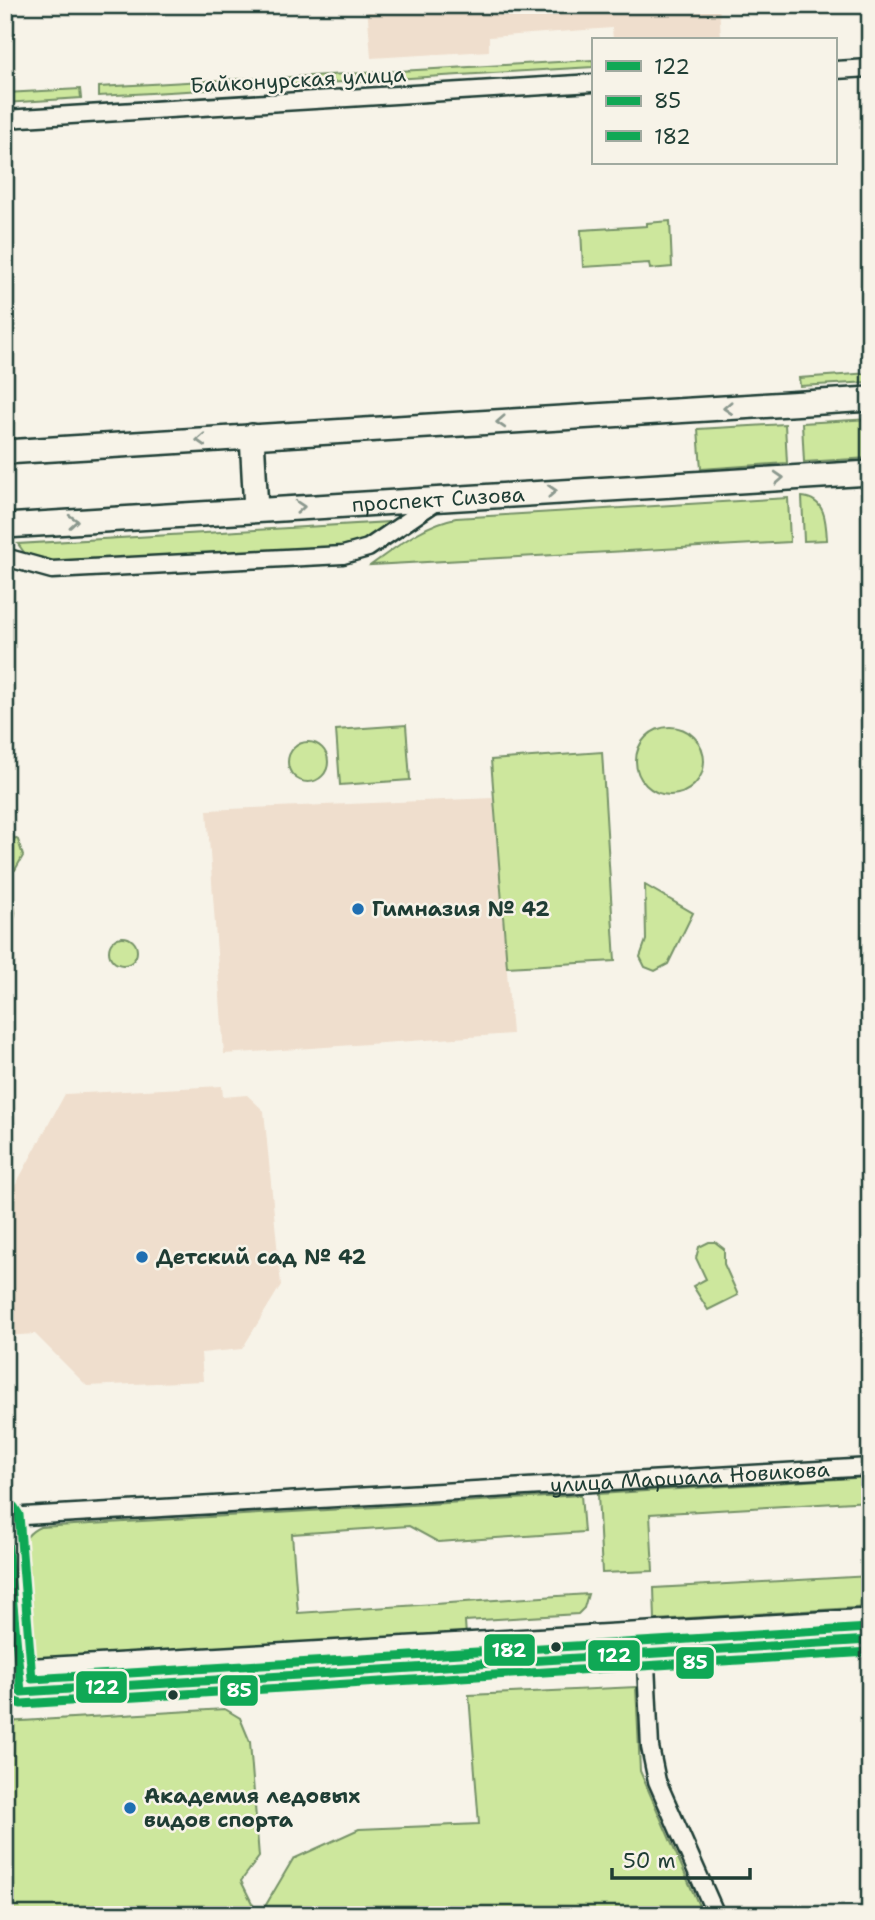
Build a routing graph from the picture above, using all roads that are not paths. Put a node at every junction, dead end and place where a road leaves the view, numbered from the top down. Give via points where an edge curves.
1 (870, 68) edge
2 (836, 70) edge
3 (592, 83) edge
4 (5, 119) edge
5 (870, 400) edge
6 (252, 436) junction
7 (5, 452) edge
8 (870, 472) edge
9 (442, 498) junction
10 (256, 510) junction
11 (5, 526) edge
12 (5, 557) edge
13 (870, 1467) edge
14 (6, 1517) edge
15 (870, 1620) edge
16 (870, 1640) edge
17 (645, 1644) junction
18 (15, 1679) edge
19 (716, 1915) edge

1 - 2 street
3 - 4 street, Байконурская улица
5 -> 6 main road
6 -> 7 main road
6 - 10 main road
9 -> 8 main road, проспект Сизова
10 -> 9 main road, проспект Сизова
9 - 12 street via 368,548 343,555 52,570
11 -> 10 main road, проспект Сизова
13 - 14 street, улица Маршала Новикова
14 - 18 main road, улица Маршала Новикова
15 - 17 main road, улица Маршала Новикова
16 - 17 main road, улица Маршала Новикова
17 - 18 main road, улица Маршала Новикова
17 - 19 street via 650,1746 657,1781

